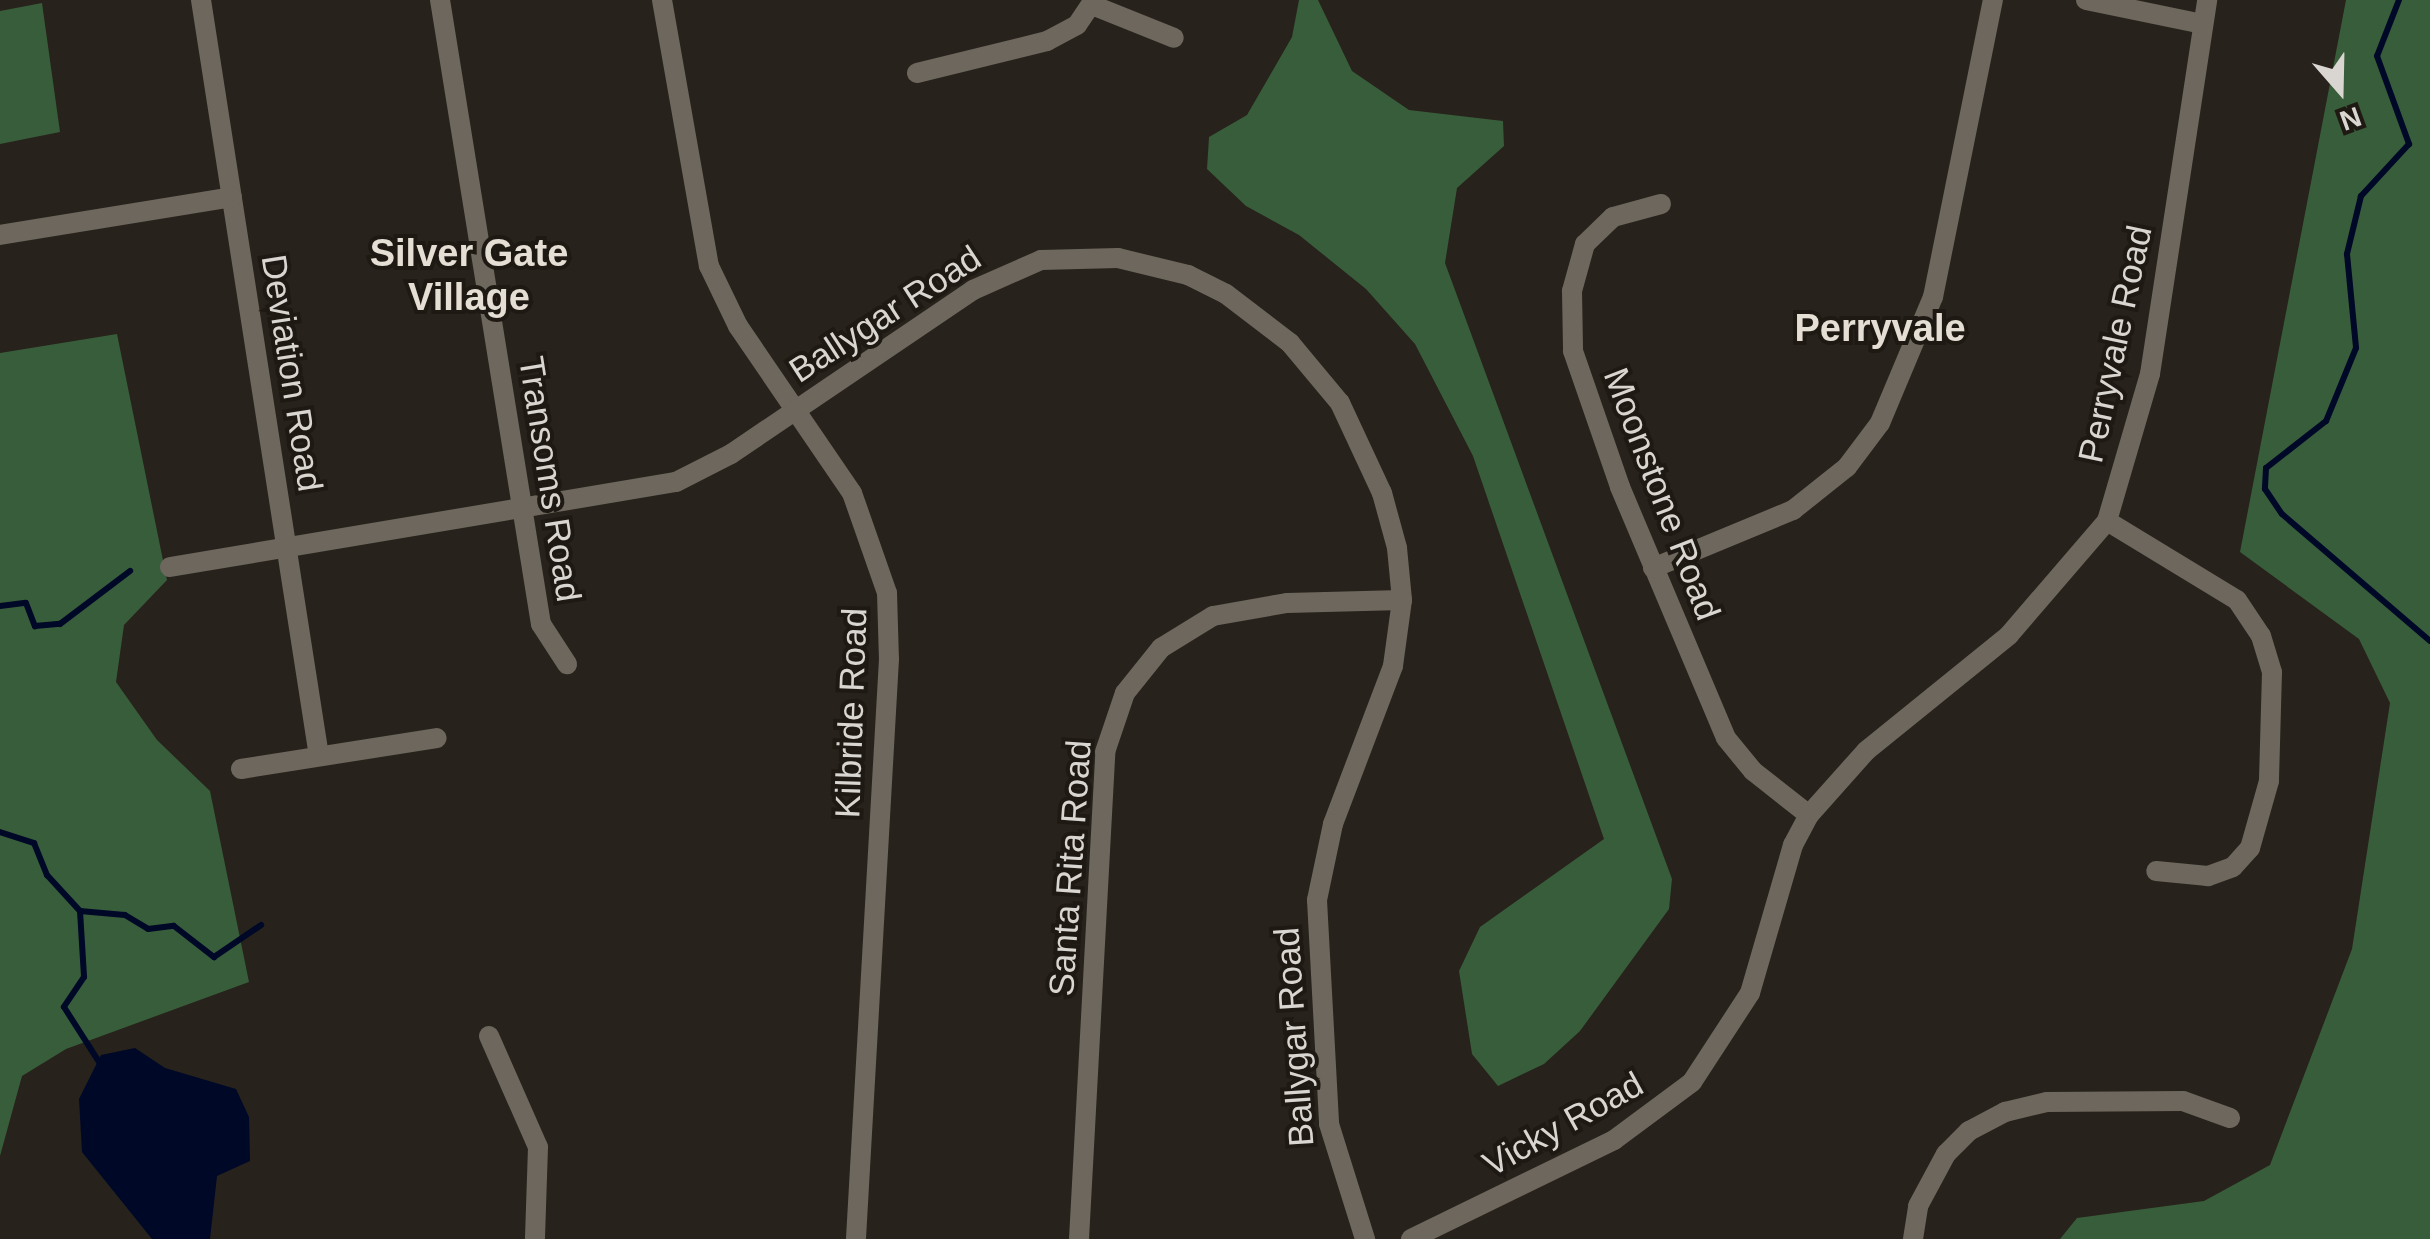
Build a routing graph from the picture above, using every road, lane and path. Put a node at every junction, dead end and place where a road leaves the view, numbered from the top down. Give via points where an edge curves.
1 (201, 0) edge
2 (440, 0) edge
3 (662, 0) edge
4 (1993, 0) edge
5 (2086, 0) edge
6 (2207, 0) edge
7 (1093, 2) edge
8 (2203, 24) junction
9 (1174, 38) dead end
10 (918, 73) dead end
11 (232, 197) junction
12 (1662, 204) dead end
13 (0, 234) edge
14 (796, 410) junction
15 (523, 510) junction
16 (2106, 521) junction
17 (287, 548) junction
18 (170, 567) dead end
19 (1653, 568) junction
20 (1402, 600) junction
21 (567, 664) dead end
22 (436, 738) dead end
23 (320, 756) junction
24 (240, 769) dead end
25 (1809, 814) junction
26 (2156, 870) dead end
27 (489, 1036) dead end
28 (2230, 1118) dead end
29 (535, 1239) edge
30 (856, 1239) edge
31 (1079, 1239) edge
32 (1365, 1239) edge
33 (1411, 1239) edge
34 (1914, 1239) edge

1 - 11 street, Deviation Road
2 - 15 street, Transoms Road
3 - 14 street, Kilbride Road via 709,266 738,326
4 - 19 street via 1933,297 1880,423 1846,467 1793,510
5 - 8 street
6 - 8 street, Perryvale Road
7 - 9 street
7 - 10 street via 1076,25 1047,41
8 - 16 street, Perryvale Road via 2150,374
11 - 13 street
11 - 17 street, Deviation Road
12 - 19 street, Moonstone Road via 1629,210 1597,228 1578,264 1570,326 1584,388
14 - 15 street, Ballygar Road via 676,482
14 - 20 street, Ballygar Road via 973,290 1025,265 1118,258 1188,275 1257,314 1340,404 1392,522
14 - 30 street, Kilbride Road via 860,510 887,593 890,659
15 - 17 street, Ballygar Road
15 - 21 street, Transoms Road via 541,624
16 - 25 street, Perryvale Road via 2009,635 1866,751
16 - 26 street via 2197,570 2237,600 2261,636 2272,672 2269,782 2250,848 2233,867 2208,876
17 - 18 street, Ballygar Road
17 - 23 street, Deviation Road
19 - 25 street, Moonstone Road via 1726,738 1752,771
20 - 31 street, Santa Rita Road via 1286,604 1213,616 1161,648 1125,694 1105,752
20 - 32 street, Ballygar Road via 1385,693 1333,824 1317,900 1329,1124
22 - 23 street
23 - 24 street
25 - 33 street, Vicky Road via 1793,844 1750,993 1715,1056 1692,1082 1614,1140
27 - 29 street via 538,1147
28 - 34 street via 2183,1101 2047,1102 2005,1112 1968,1132 1946,1154 1918,1206

